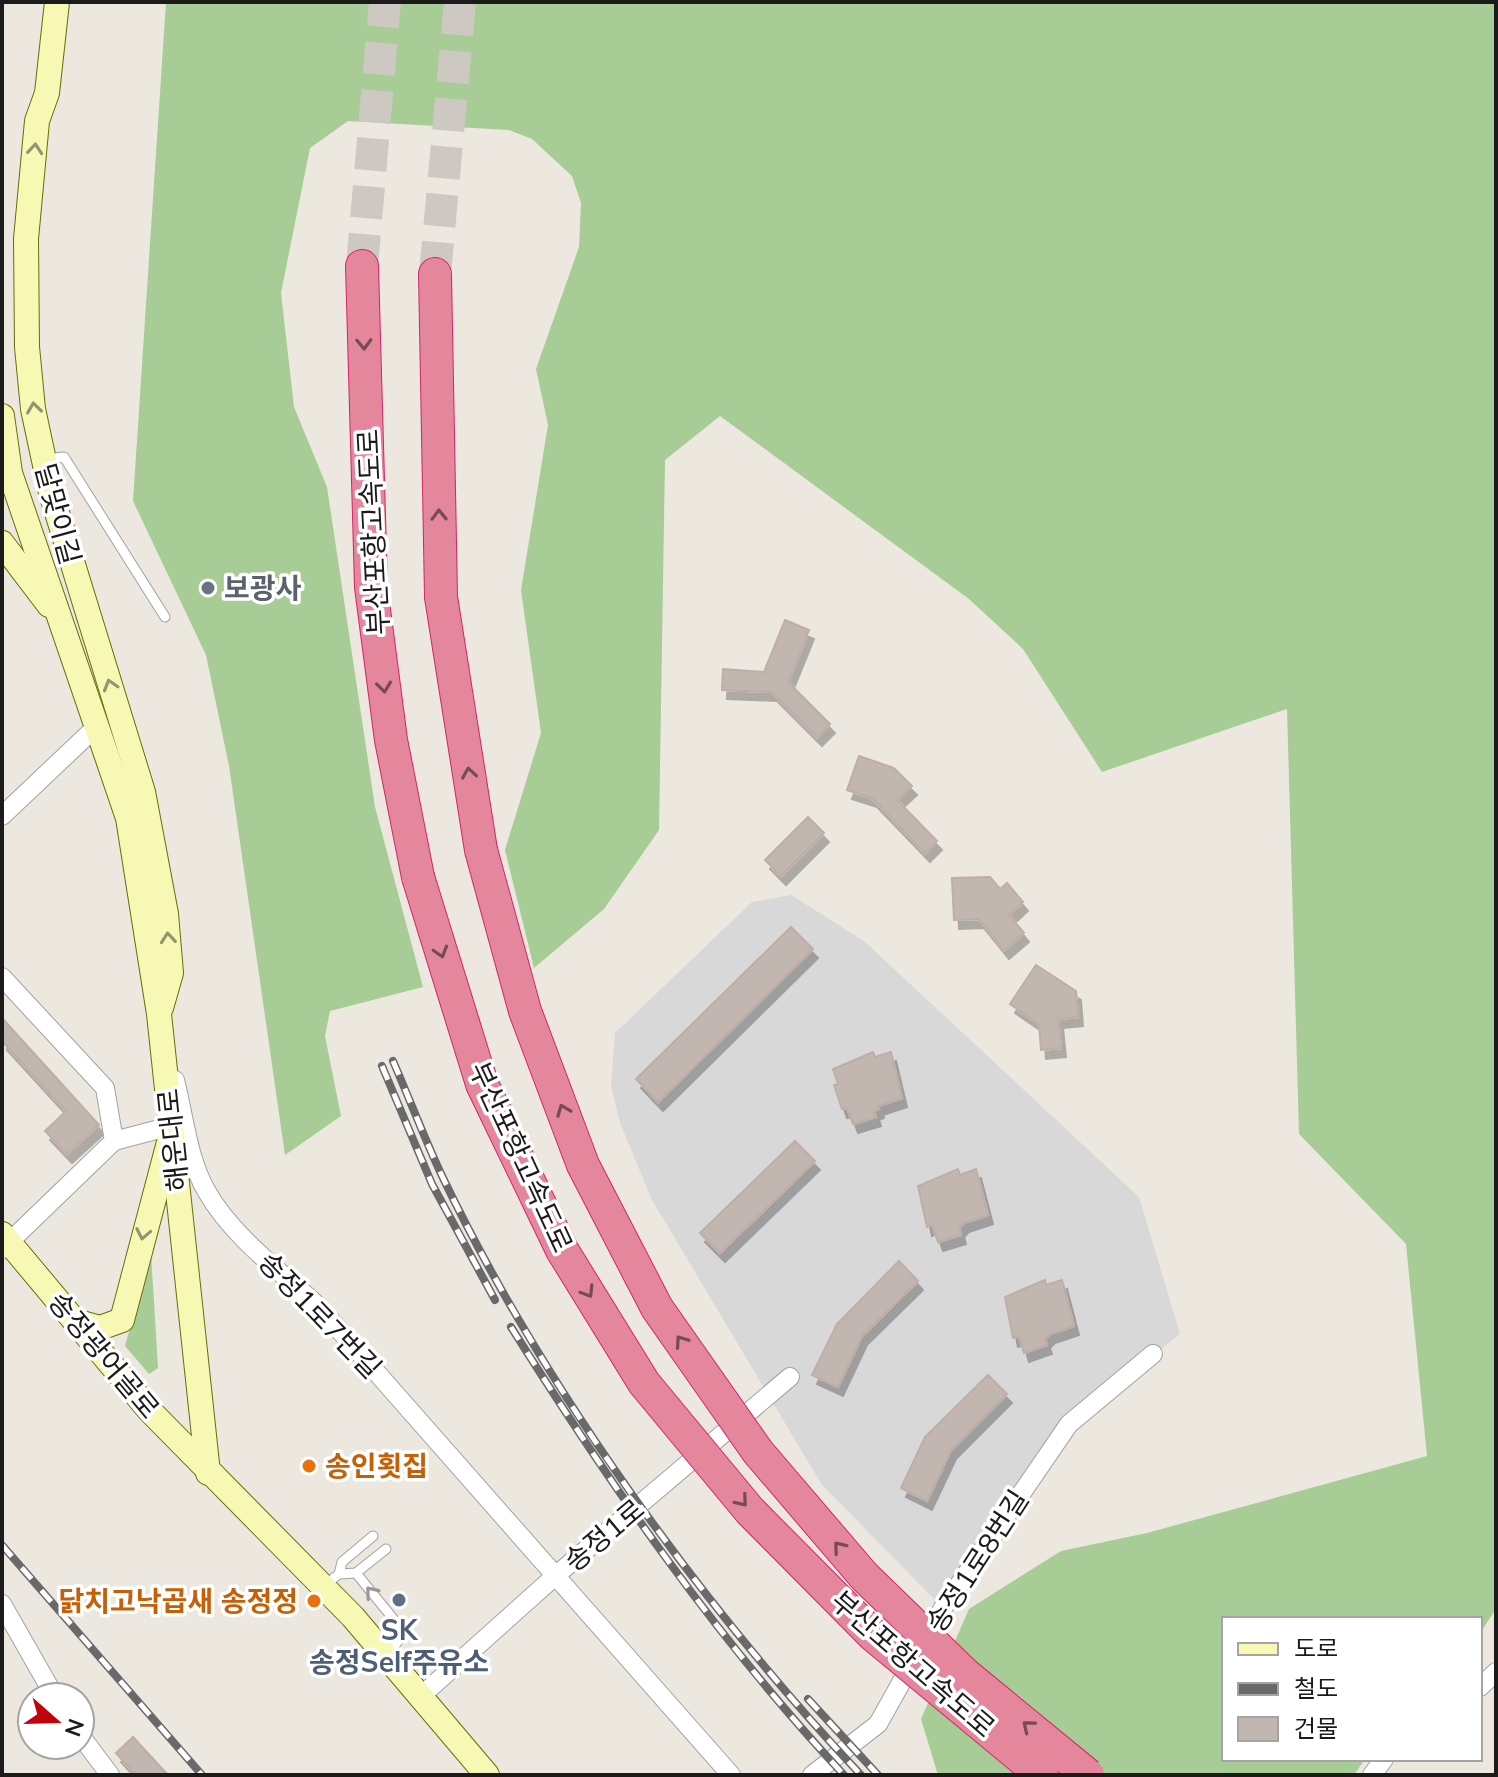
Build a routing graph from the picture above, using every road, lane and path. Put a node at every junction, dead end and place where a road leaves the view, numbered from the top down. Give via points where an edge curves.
1 (57, 2) edge
2 (362, 266) tunnel mouth
3 (435, 274) tunnel mouth
4 (2, 416) edge
5 (43, 460) junction
6 (2, 543) edge
7 (165, 617) dead end
8 (62, 623) junction
9 (97, 726) junction
10 (2, 816) edge
11 (2, 977) edge
12 (159, 1014) junction
13 (172, 1129) junction
14 (114, 1141) junction
15 (4, 1242) edge
16 (75, 1321) junction
17 (1153, 1354) dead end
18 (790, 1377) dead end
19 (208, 1473) junction
20 (373, 1536) dead end
21 (386, 1549) dead end
22 (356, 1573) junction
23 (554, 1577) junction
24 (331, 1580) junction
25 (3, 1607) edge
26 (387, 1657) junction
27 (46, 1681) edge
28 (421, 1696) junction
29 (96, 1756) edge
30 (110, 1775) edge
31 (487, 1775) edge
32 (731, 1775) edge
33 (812, 1775) edge
34 (1042, 1775) edge
35 (1088, 1775) edge

5 -> 1 main road, 달맞이길 via 27,347 26,239 37,121 47,93
2 -> 34 highway, 부산포항고속도로, bridge via 371,587 391,740 418,877 482,1084 562,1250 644,1383 750,1511 874,1636
35 -> 3 highway, 부산포항고속도로, bridge via 965,1674 864,1576 758,1452 657,1308 583,1165 525,1011 481,850 441,597
4 - 8 main road, 해운대로 via 10,473
5 - 7 lane via 64,457
12 -> 5 main road, 달맞이길 via 171,973 166,914 143,792
6 - 8 main road, 달맞이길
8 - 9 main road, 해운대로
9 - 10 street
9 - 12 main road, 해운대로 via 128,818
11 - 14 street via 105,1088
12 - 13 main road, 해운대로
12 - 23 street, 송정1로7번길 via 207,1192 250,1243 318,1306
13 - 14 street
13 -> 16 main road via 122,1320 100,1328
13 - 19 main road, 해운대로
14 - 15 street
15 - 16 main road, 송정광어골로
16 - 19 main road, 송정광어골로
17 - 33 street, 송정1로8번길 via 1069,1424 943,1608 878,1724
18 - 23 street, 송정1로
19 - 24 main road
20 - 24 lane via 342,1562
21 - 22 lane
22 - 24 lane
26 -> 22 lane via 404,1632
23 - 28 street, 송정1로
23 - 32 street
24 - 26 main road
25 - 27 street
26 - 28 main road
28 - 31 main road
29 - 30 street

